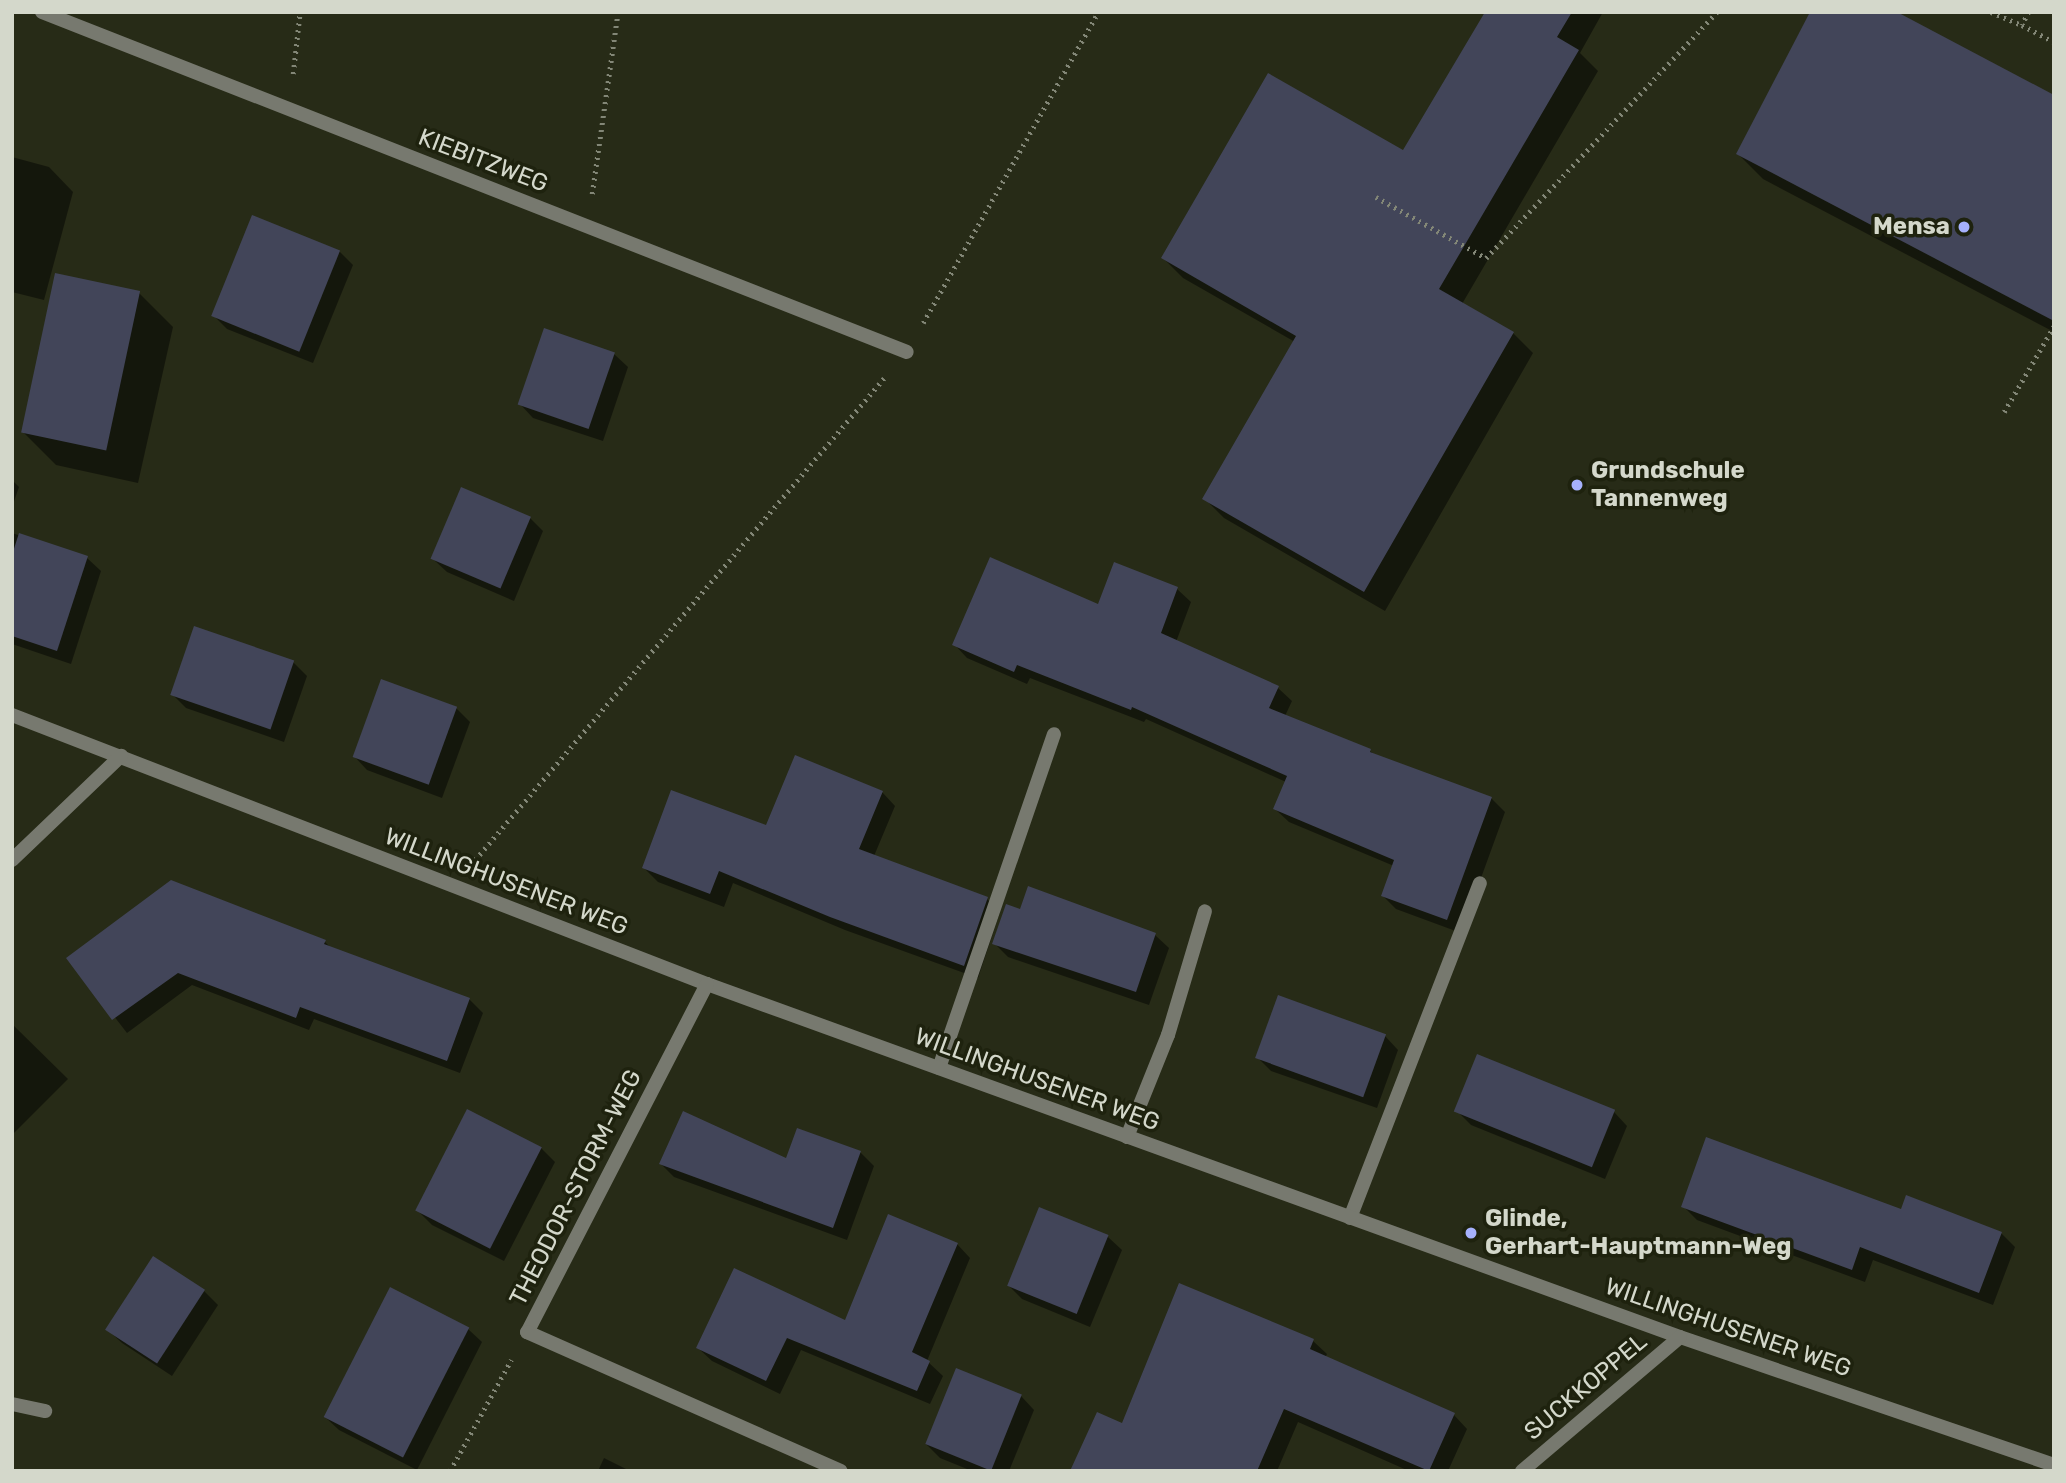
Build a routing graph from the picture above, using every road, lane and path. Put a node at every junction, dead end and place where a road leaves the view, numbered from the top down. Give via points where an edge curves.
1 (42, 12) edge
2 (300, 12) edge
3 (618, 12) edge
4 (1098, 12) edge
5 (1717, 12) edge
6 (1991, 12) edge
7 (2029, 12) edge
8 (2022, 25) junction
9 (2054, 42) edge
10 (289, 110) junction
11 (1376, 197) dead end
12 (587, 226) junction
13 (2054, 326) edge
14 (907, 352) junction
15 (2004, 412) dead end
16 (12, 715) edge
17 (1054, 734) dead end
18 (121, 756) junction
19 (12, 860) edge
20 (1480, 883) dead end
21 (454, 886) junction
22 (1205, 911) dead end
23 (707, 984) junction
24 (939, 1068) junction
25 (1127, 1136) junction
26 (1350, 1218) junction
27 (527, 1332) junction
28 (1680, 1337) junction
29 (12, 1404) edge
30 (45, 1411) dead end
31 (2054, 1465) edge
32 (450, 1471) edge
33 (841, 1471) edge
34 (1522, 1471) edge

1 - 10 street, KIEBITZWEG
2 - 10 path
3 - 12 path
4 - 14 path
5 - 11 path via 1486,258
6 - 8 path
7 - 8 path
8 - 9 path
10 - 12 street, KIEBITZWEG
12 - 14 street, KIEBITZWEG
13 - 15 path
14 - 21 path
16 - 18 street, WILLINGHUSENER WEG
17 - 24 street
18 - 19 street
18 - 21 street, WILLINGHUSENER WEG
20 - 26 street
21 - 23 street, WILLINGHUSENER WEG
22 - 25 street via 1168,1035
23 - 24 street, WILLINGHUSENER WEG
23 - 27 street, THEODOR-STORM-WEG
24 - 25 street, WILLINGHUSENER WEG
25 - 26 street, WILLINGHUSENER WEG
26 - 28 street, WILLINGHUSENER WEG
27 - 32 path
27 - 33 street, THEODOR-STORM-WEG
28 - 31 street, WILLINGHUSENER WEG
28 - 34 street, SUCKKOPPEL
29 - 30 street

